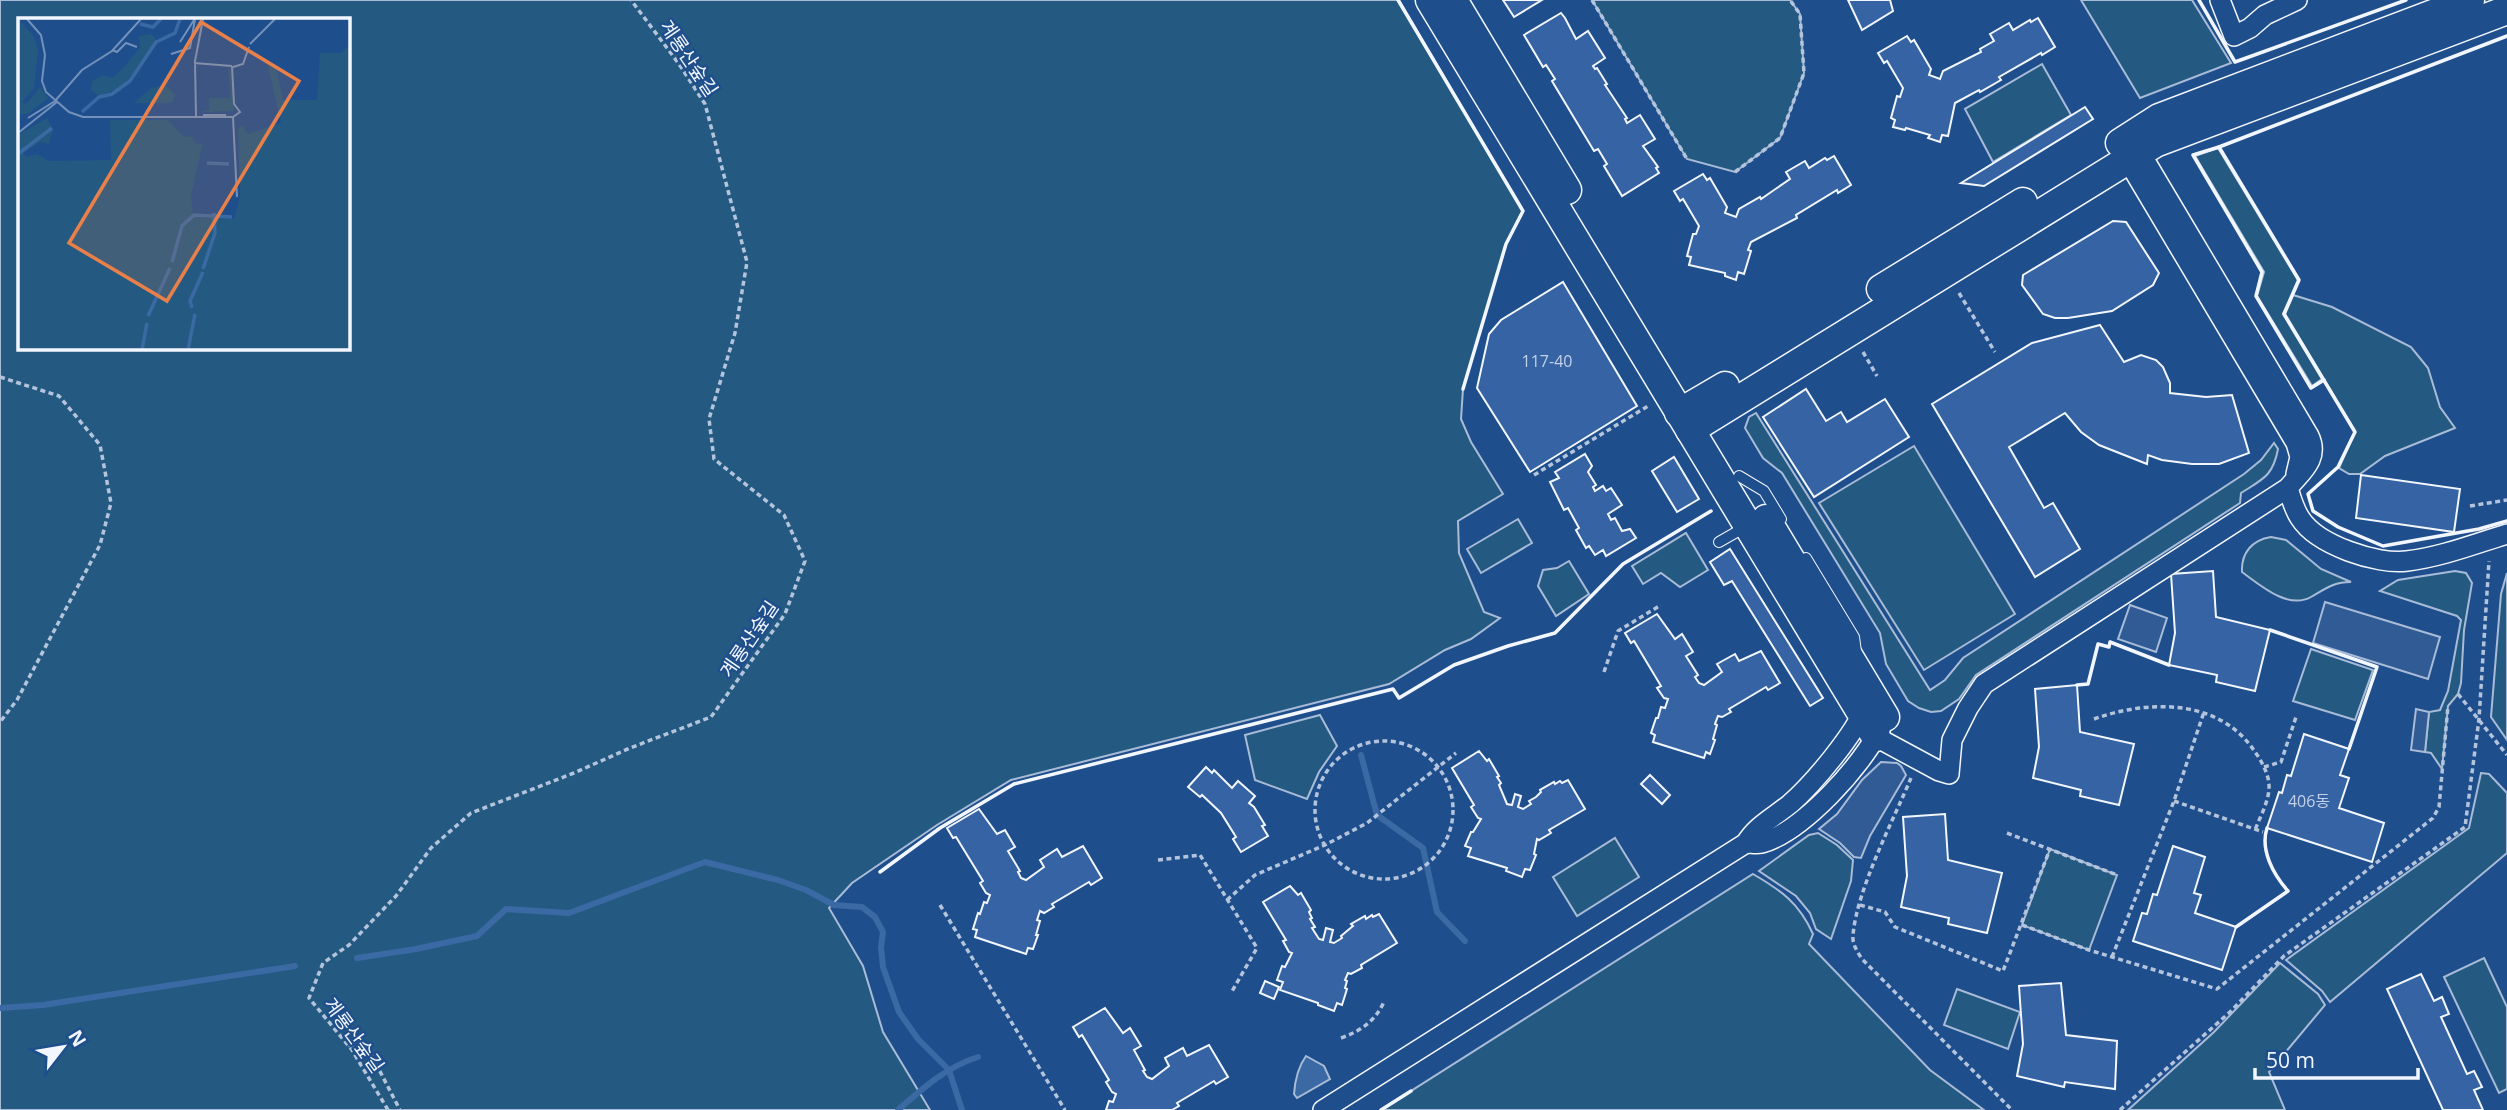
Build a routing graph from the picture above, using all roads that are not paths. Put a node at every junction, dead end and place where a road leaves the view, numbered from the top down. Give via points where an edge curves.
1 (1430, 0) edge
2 (1453, 0) edge
3 (2220, 0) edge
4 (2297, 0) edge
5 (2470, 0) edge
6 (2507, 10) edge
7 (2129, 148) junction
8 (1692, 417) junction
9 (1739, 476) junction
10 (2292, 483) junction
11 (1785, 525) dead end
12 (1747, 526) junction
13 (2507, 534) edge
14 (1719, 542) dead end
15 (1799, 547) dead end
16 (1870, 706) junction
17 (1323, 1110) edge

1 - 8 street
2 - 8 street
3 - 4 street via 2234,36
5 - 7 street via 2159,118
6 - 7 street
7 - 8 street
7 - 10 street via 2145,189 2300,451
7 - 10 street via 2312,442 2310,462
8 - 9 street
8 - 12 street
9 - 11 lane via 1765,491
9 - 16 street
10 - 13 street via 2300,520 2324,540 2371,558 2404,562
10 - 16 street via 1984,684 1952,740 1950,767 1900,736
12 - 14 lane
12 - 16 street
15 - 16 lane via 1854,637
16 - 17 street via 1807,787 1753,831 1746,844

